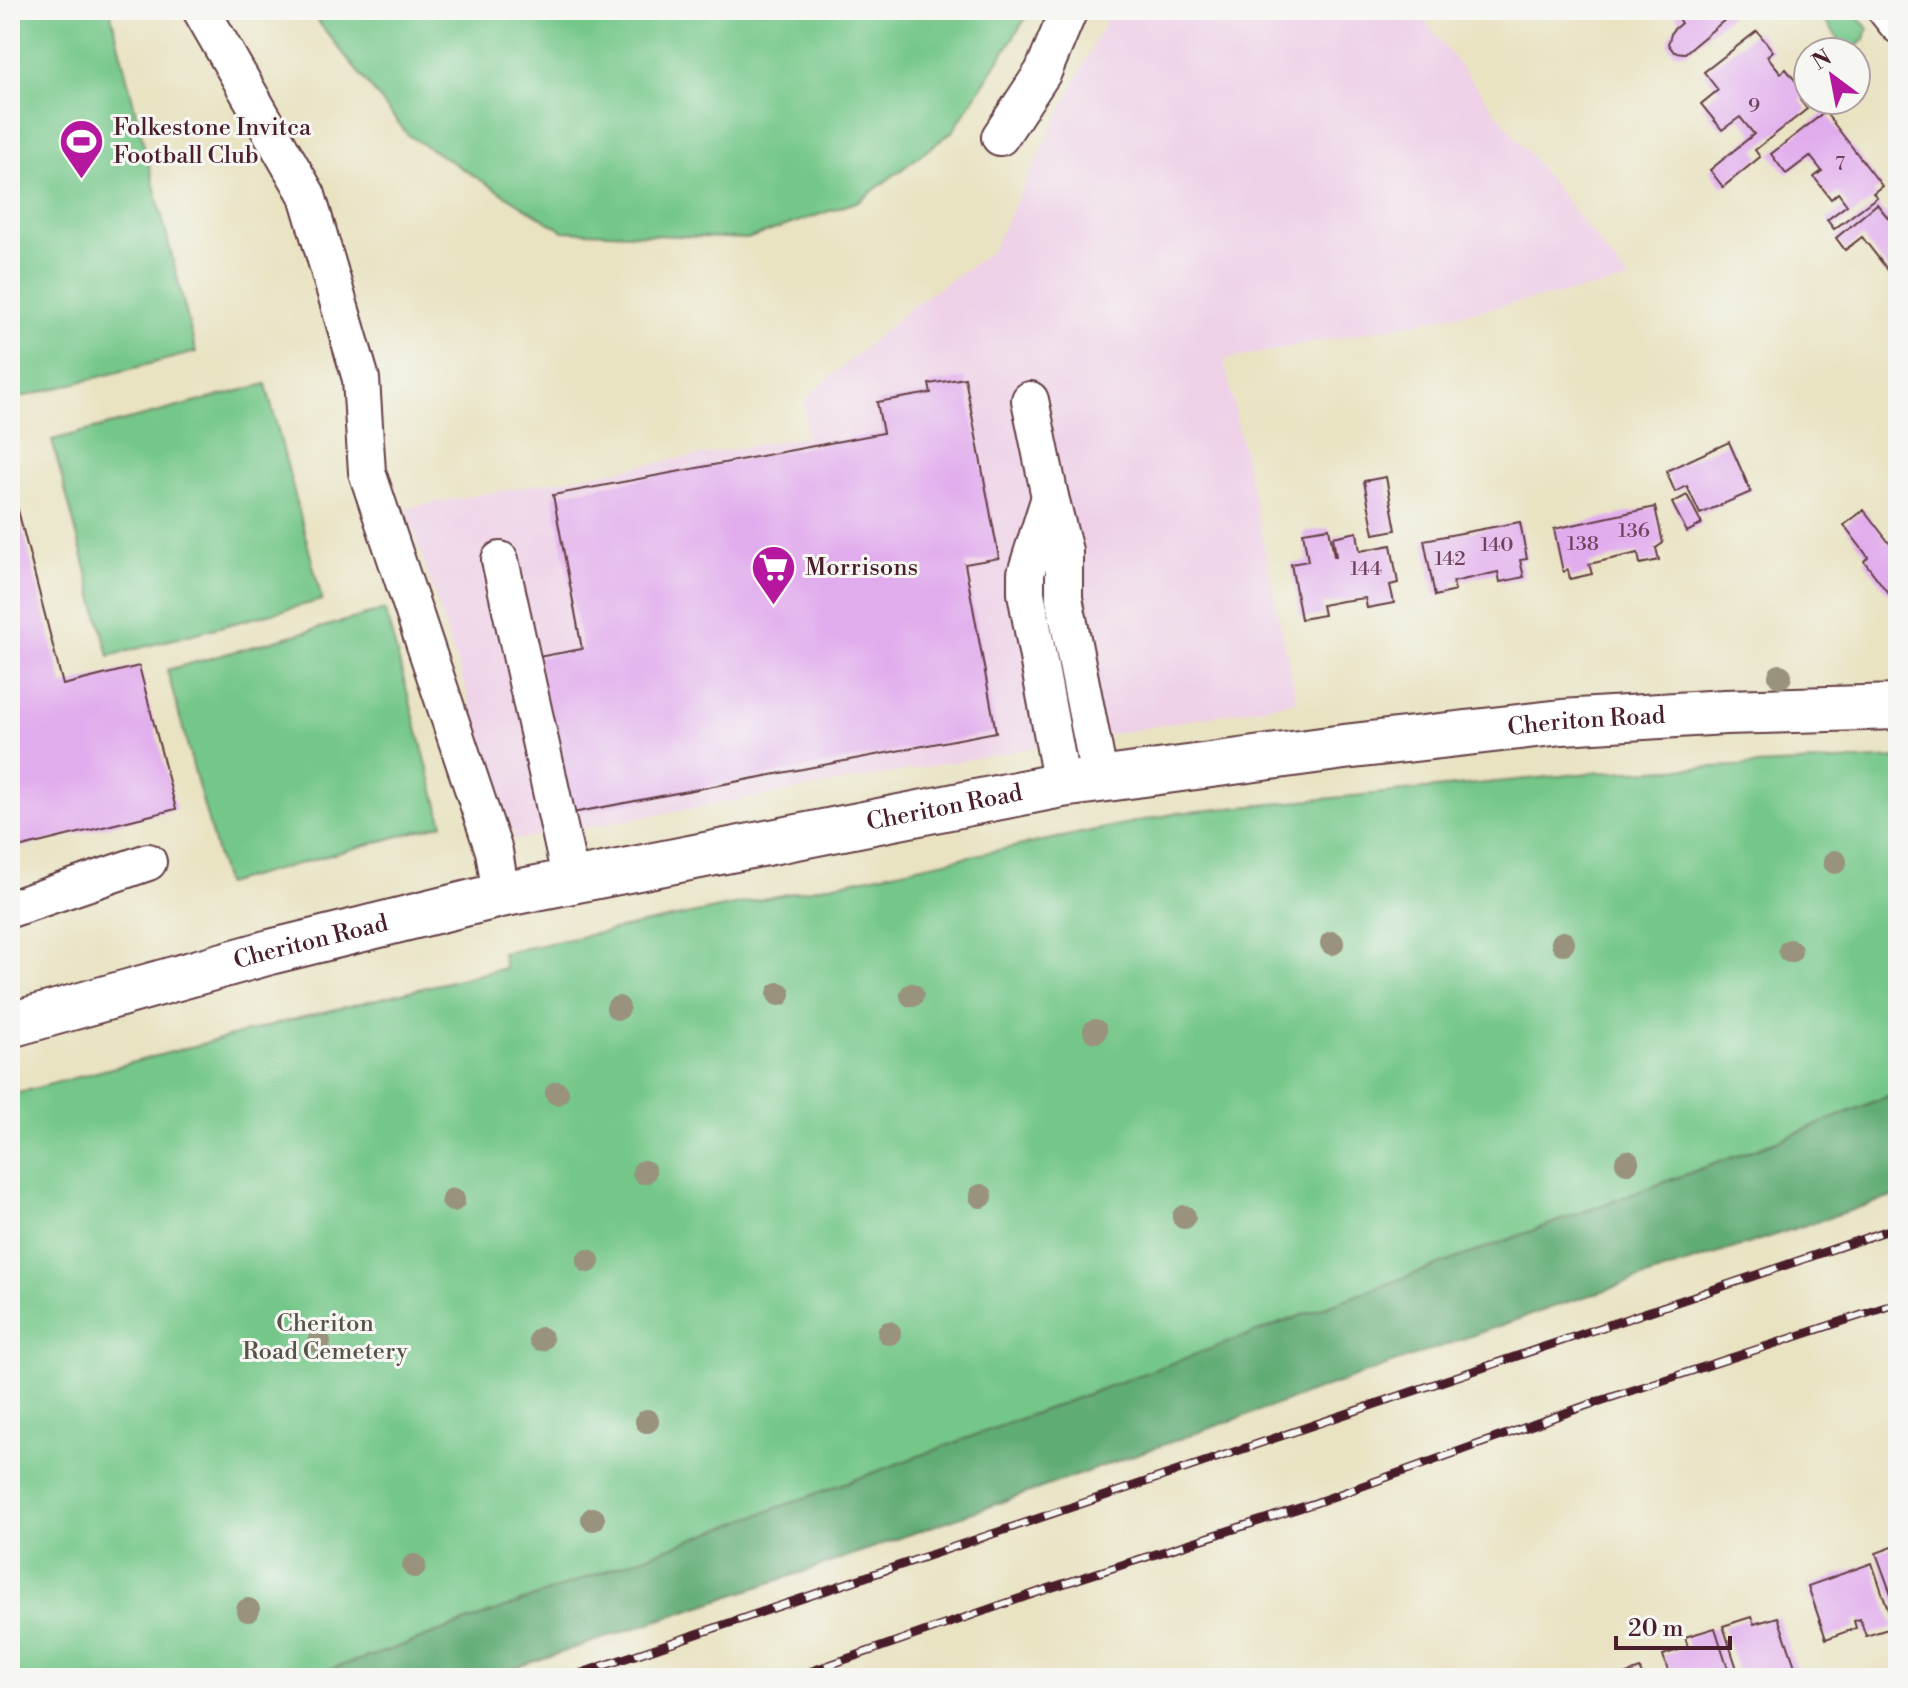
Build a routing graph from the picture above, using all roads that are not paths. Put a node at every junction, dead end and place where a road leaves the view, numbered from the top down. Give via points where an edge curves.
1 (201, 10) edge
2 (1069, 10) edge
3 (1886, 10) edge
4 (1898, 25) edge
5 (1000, 137) dead end
6 (1030, 400) dead end
7 (500, 560) dead end
8 (1898, 707) edge
9 (1081, 782) junction
10 (148, 862) dead end
11 (571, 881) junction
12 (501, 895) junction
13 (10, 909) edge
14 (10, 1025) edge

1 - 12 street via 307,195 361,379 367,472 494,851
2 - 5 street via 1043,72
3 - 4 street
6 - 9 street via 1050,497 1026,573 1026,593
7 - 11 street
8 - 9 main road, Cheriton Road via 1562,722
9 - 11 main road, Cheriton Road
10 - 13 street
11 - 12 main road, Cheriton Road
12 - 14 main road, Cheriton Road

